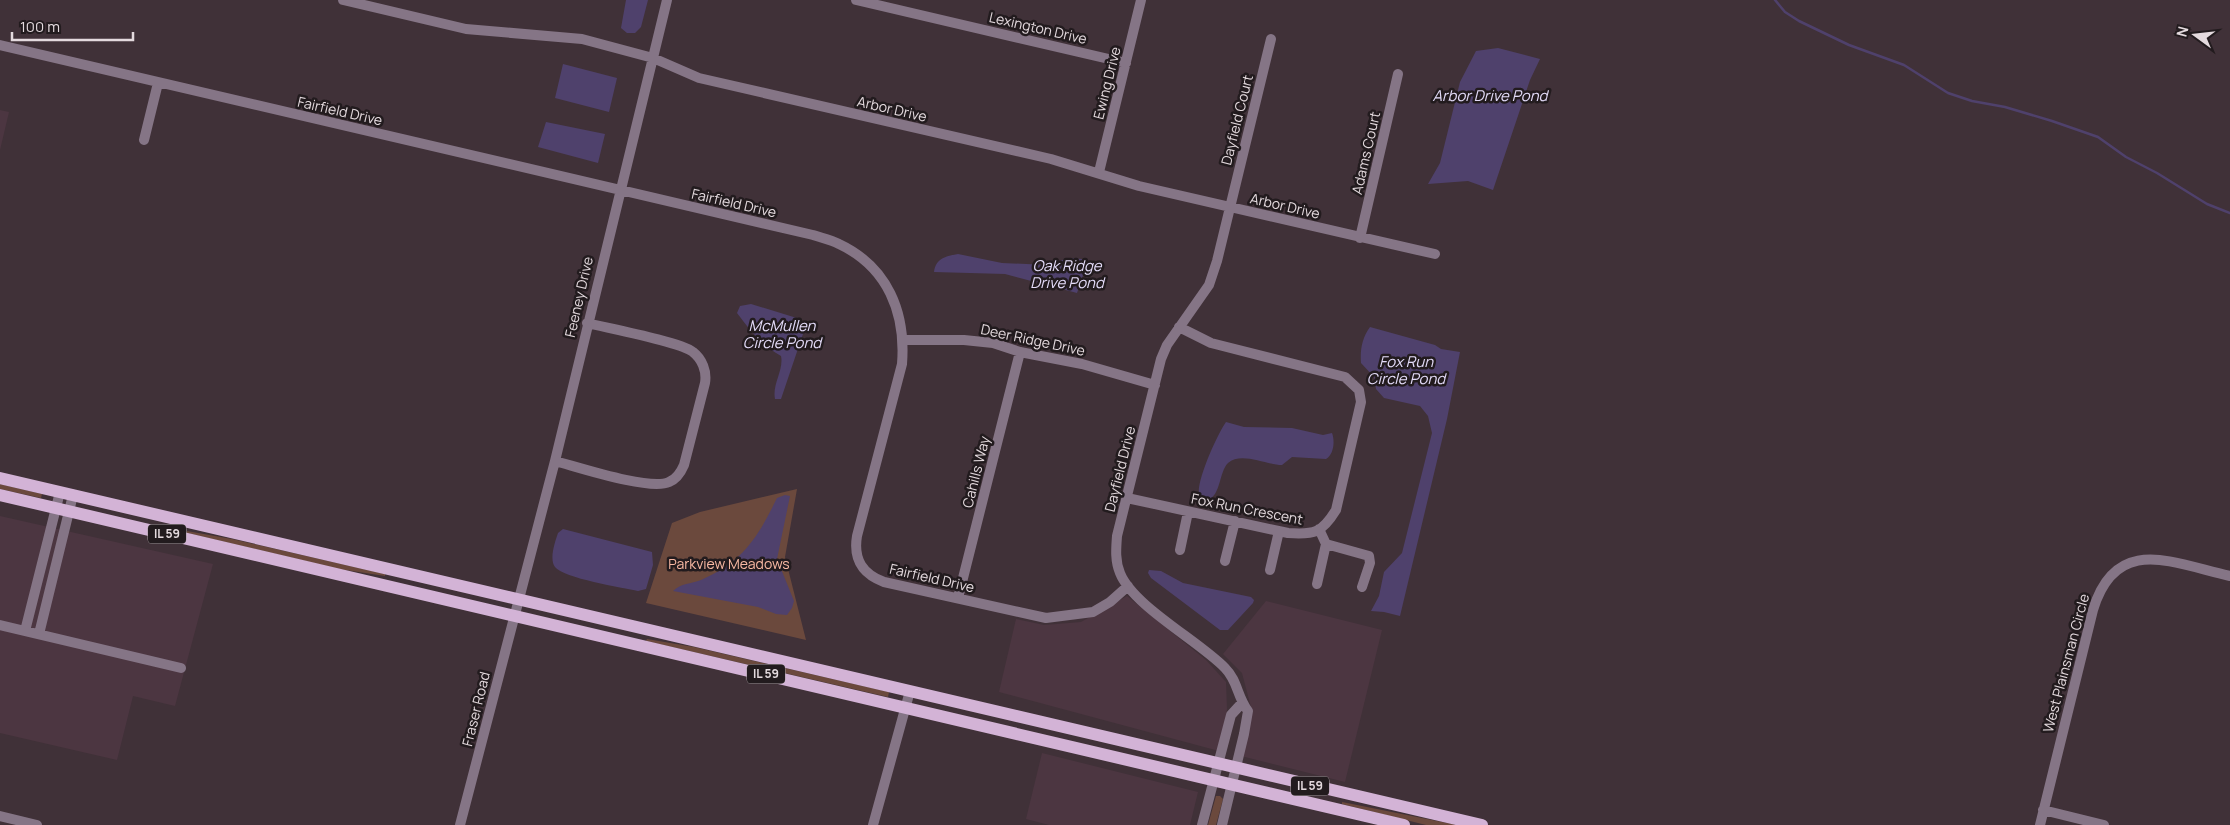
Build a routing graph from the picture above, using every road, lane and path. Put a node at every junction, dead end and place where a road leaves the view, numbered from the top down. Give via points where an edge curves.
1 (343, 0) edge
2 (667, 0) edge
3 (856, 0) edge
4 (1141, 0) edge
5 (1271, 39) dead end
6 (0, 45) edge
7 (653, 58) junction
8 (1126, 63) junction
9 (1398, 74) dead end
10 (158, 82) junction
11 (144, 140) dead end
12 (1099, 172) junction
13 (620, 190) junction
14 (1230, 207) junction
15 (1360, 238) junction
16 (1435, 254) dead end
17 (587, 323) junction
18 (1179, 327) junction
19 (904, 340) junction
20 (1020, 352) junction
21 (1155, 385) junction
22 (555, 461) junction
23 (0, 478) edge
24 (60, 492) junction
25 (0, 495) edge
26 (73, 495) junction
27 (1127, 498) junction
28 (55, 508) junction
29 (69, 511) junction
30 (1188, 512) junction
31 (1235, 521) junction
32 (1319, 529) junction
33 (1279, 531) junction
34 (1326, 544) junction
35 (1180, 550) dead end
36 (1225, 561) dead end
37 (1270, 570) dead end
38 (2230, 576) edge
39 (1317, 584) dead end
40 (1128, 586) junction
41 (1362, 587) dead end
42 (958, 598) junction
43 (518, 600) junction
44 (514, 616) junction
45 (0, 625) edge
46 (25, 631) junction
47 (39, 634) junction
48 (181, 668) dead end
49 (910, 692) junction
50 (1242, 703) junction
51 (905, 707) junction
52 (1218, 764) junction
53 (1236, 769) junction
54 (1214, 779) junction
55 (1232, 784) junction
56 (2043, 810) junction
57 (0, 816) edge
58 (37, 825) edge
59 (460, 825) edge
60 (873, 825) edge
61 (1202, 825) edge
62 (1222, 825) edge
63 (1404, 825) edge
64 (1482, 825) edge
65 (2040, 825) edge
66 (2104, 825) edge

1 - 7 street, Arbor Drive via 466,28 582,39
2 - 7 street, Feeney Drive
3 - 8 street, Lexington Drive
4 - 8 street, Ewing Drive
5 - 14 street, Dayfield Court
6 - 10 street, Fairfield Drive
7 - 12 street, Arbor Drive via 699,78
7 - 13 street, Feeney Drive
8 - 12 street, Ewing Drive
9 - 15 street, Adams Court
10 - 11 street
10 - 13 street, Fairfield Drive
12 - 14 street, Arbor Drive via 1139,186
13 - 17 street, Feeney Drive
13 - 19 street, Fairfield Drive via 814,235 840,244 863,259 882,280 894,299
14 - 15 street, Arbor Drive
14 - 18 street, Dayfield Drive via 1209,285
15 - 16 street, Arbor Drive
17 - 22 street, Feeney Drive
17 - 22 street via 690,350 702,364 706,373 705,383 684,465 681,473 668,483 648,484
18 - 21 street, Dayfield Drive via 1161,359
18 - 32 street, Fox Run Crescent via 1211,343 1345,377 1359,390 1361,402 1336,510 1327,524
19 - 20 street, Deer Ridge Drive via 993,343
19 - 42 street, Fairfield Drive via 902,364 857,536 858,559 866,572 876,579
20 - 21 street, Deer Ridge Drive via 1082,364
20 - 42 street, Cahills Way
21 - 27 street, Dayfield Drive
22 - 43 street, Feeney Drive
23 - 24 main road, IL 59
24 - 26 main road, IL 59
24 - 28 street
25 - 28 main road, IL 59
26 - 29 street
26 - 43 main road, IL 59
27 - 30 street, Fox Run Crescent
27 - 40 street, Dayfield Drive via 1116,554 1120,574
28 - 29 main road, IL 59
28 - 46 street
29 - 44 main road, IL 59
29 - 47 street
30 - 31 street, Fox Run Crescent
30 - 35 street
31 - 33 street, Fox Run Crescent
31 - 36 street
32 - 33 street, Fox Run Crescent via 1309,534
32 - 34 street
33 - 37 street
34 - 39 street
34 - 41 street via 1369,556 1370,564
38 - 56 street, West Plainsman Circle via 2146,559 2128,562 2107,578 2099,590 2093,610
40 - 42 street, Fairfield Drive via 1093,612 1046,618
40 - 50 street, Dayfield Drive via 1226,668 1238,686
43 - 44 street, Fraser Road
43 - 49 main road, IL 59
44 - 51 main road, IL 59
44 - 59 street, Fraser Road
45 - 46 street
46 - 47 street
47 - 48 street
49 - 51 street
49 - 52 main road, IL 59
50 - 52 street via 1231,715
50 - 53 street, Dayfield Drive via 1248,711
51 - 54 main road, IL 59
51 - 60 street
52 - 53 main road, IL 59
52 - 54 street
53 - 55 street, Dayfield Drive
53 - 64 main road, IL 59
54 - 55 main road, IL 59
54 - 61 street
55 - 62 street, Dayfield Drive
55 - 63 main road, IL 59
56 - 65 street, West Plainsman Circle
56 - 66 street
57 - 58 street

